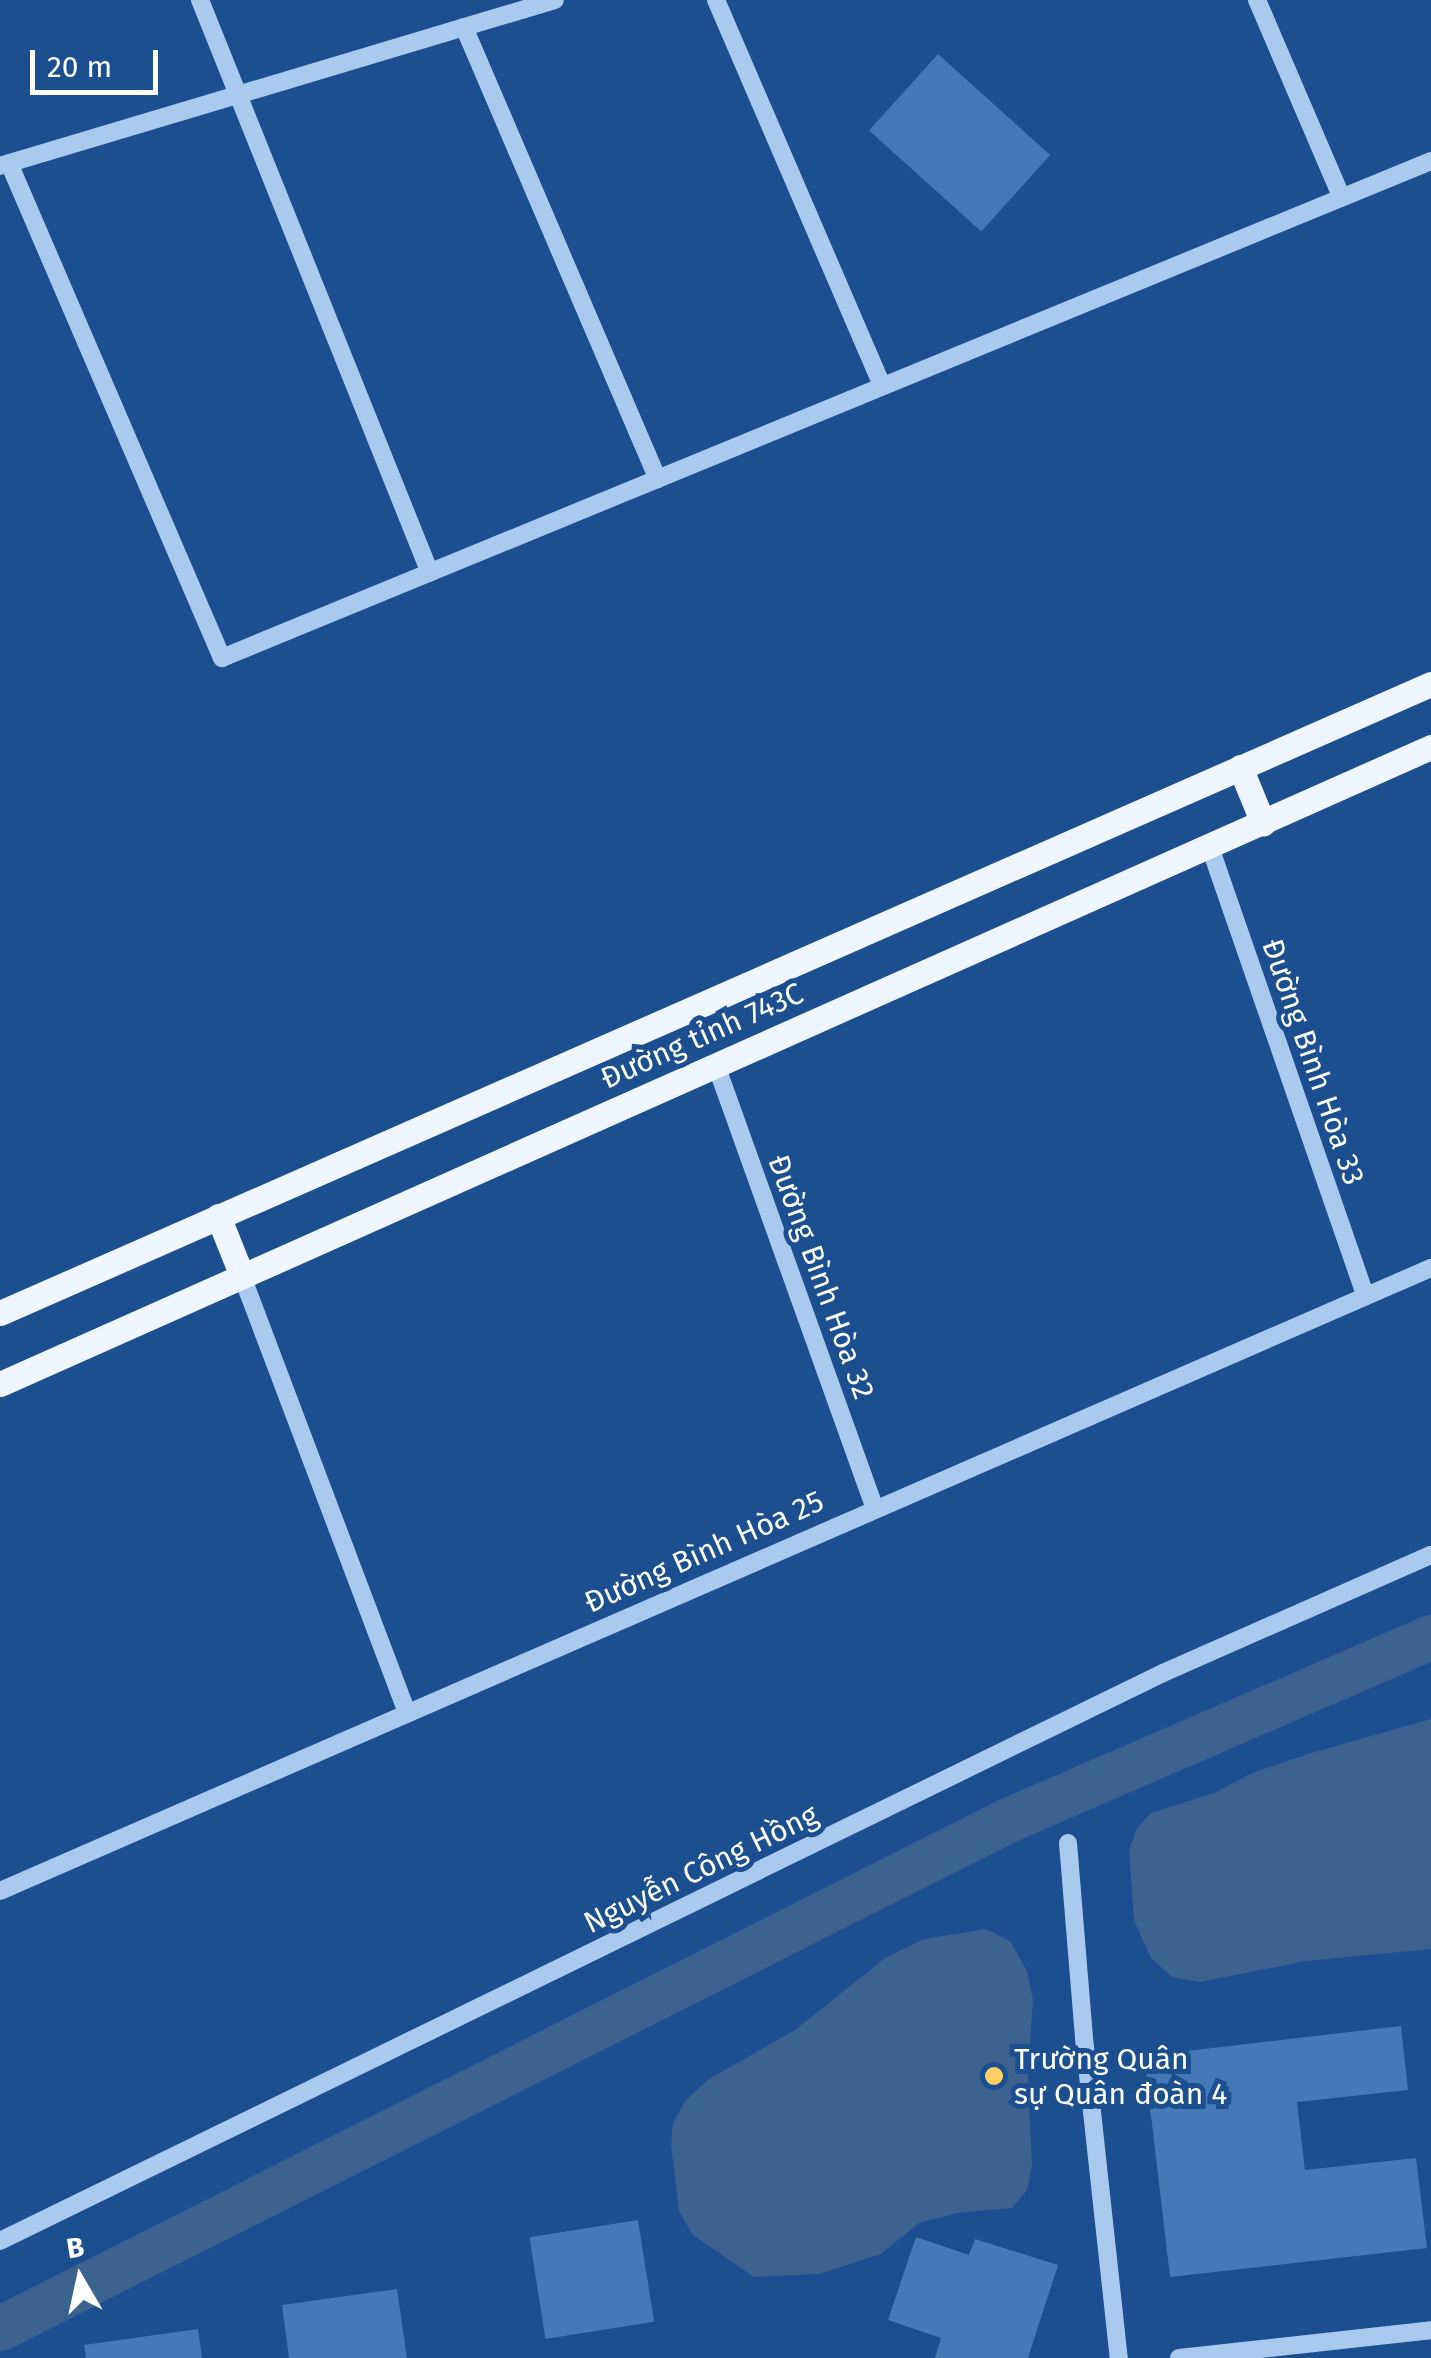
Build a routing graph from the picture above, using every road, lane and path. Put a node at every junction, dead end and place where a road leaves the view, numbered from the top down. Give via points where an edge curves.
1 (200, 0) edge
2 (555, 0) edge
3 (716, 0) edge
4 (1257, 0) edge
5 (464, 27) junction
6 (238, 95) junction
7 (1431, 161) edge
8 (5, 165) edge
9 (1342, 198) junction
10 (882, 386) junction
11 (658, 478) junction
12 (430, 573) junction
13 (1431, 684) edge
14 (1431, 747) edge
15 (1240, 767) junction
16 (1263, 823) junction
17 (1210, 847) junction
18 (716, 1065) junction
19 (218, 1216) junction
20 (1431, 1268) edge
21 (242, 1276) junction
22 (1364, 1295) junction
23 (0, 1313) edge
24 (0, 1384) edge
25 (874, 1508) junction
26 (1431, 1556) edge
27 (407, 1712) junction
28 (1068, 1843) dead end
29 (0, 1891) edge
30 (0, 2241) edge
31 (1431, 2330) edge
32 (1119, 2358) edge
33 (1179, 2358) edge

1 - 6 street
2 - 5 street
3 - 10 street
4 - 9 street
5 - 6 street
5 - 11 street
6 - 8 street
6 - 12 street
7 - 9 street
8 - 12 street via 222,658
9 - 10 street
10 - 11 street
11 - 12 street
13 - 15 main road, Đường tỉnh 743C
14 - 16 main road, Đường tỉnh 743C
15 - 16 main road
15 - 19 main road, Đường tỉnh 743C
16 - 17 main road, Đường tỉnh 743C
17 - 18 main road, Đường tỉnh 743C
17 - 22 street, Đường Bình Hòa 33
18 - 21 main road, Đường tỉnh 743C
18 - 25 street, Đường Bình Hòa 32
19 - 21 main road
19 - 23 main road, Đường tỉnh 743C
20 - 22 street, Đường Bình Hòa 25
21 - 24 main road, Đường tỉnh 743C
21 - 27 street
22 - 25 street, Đường Bình Hòa 25
25 - 27 street, Đường Bình Hòa 25
26 - 30 street, Nguyễn Công Hồng via 1164,1672
27 - 29 street, Đường Bình Hòa 25
28 - 32 street
31 - 33 street

